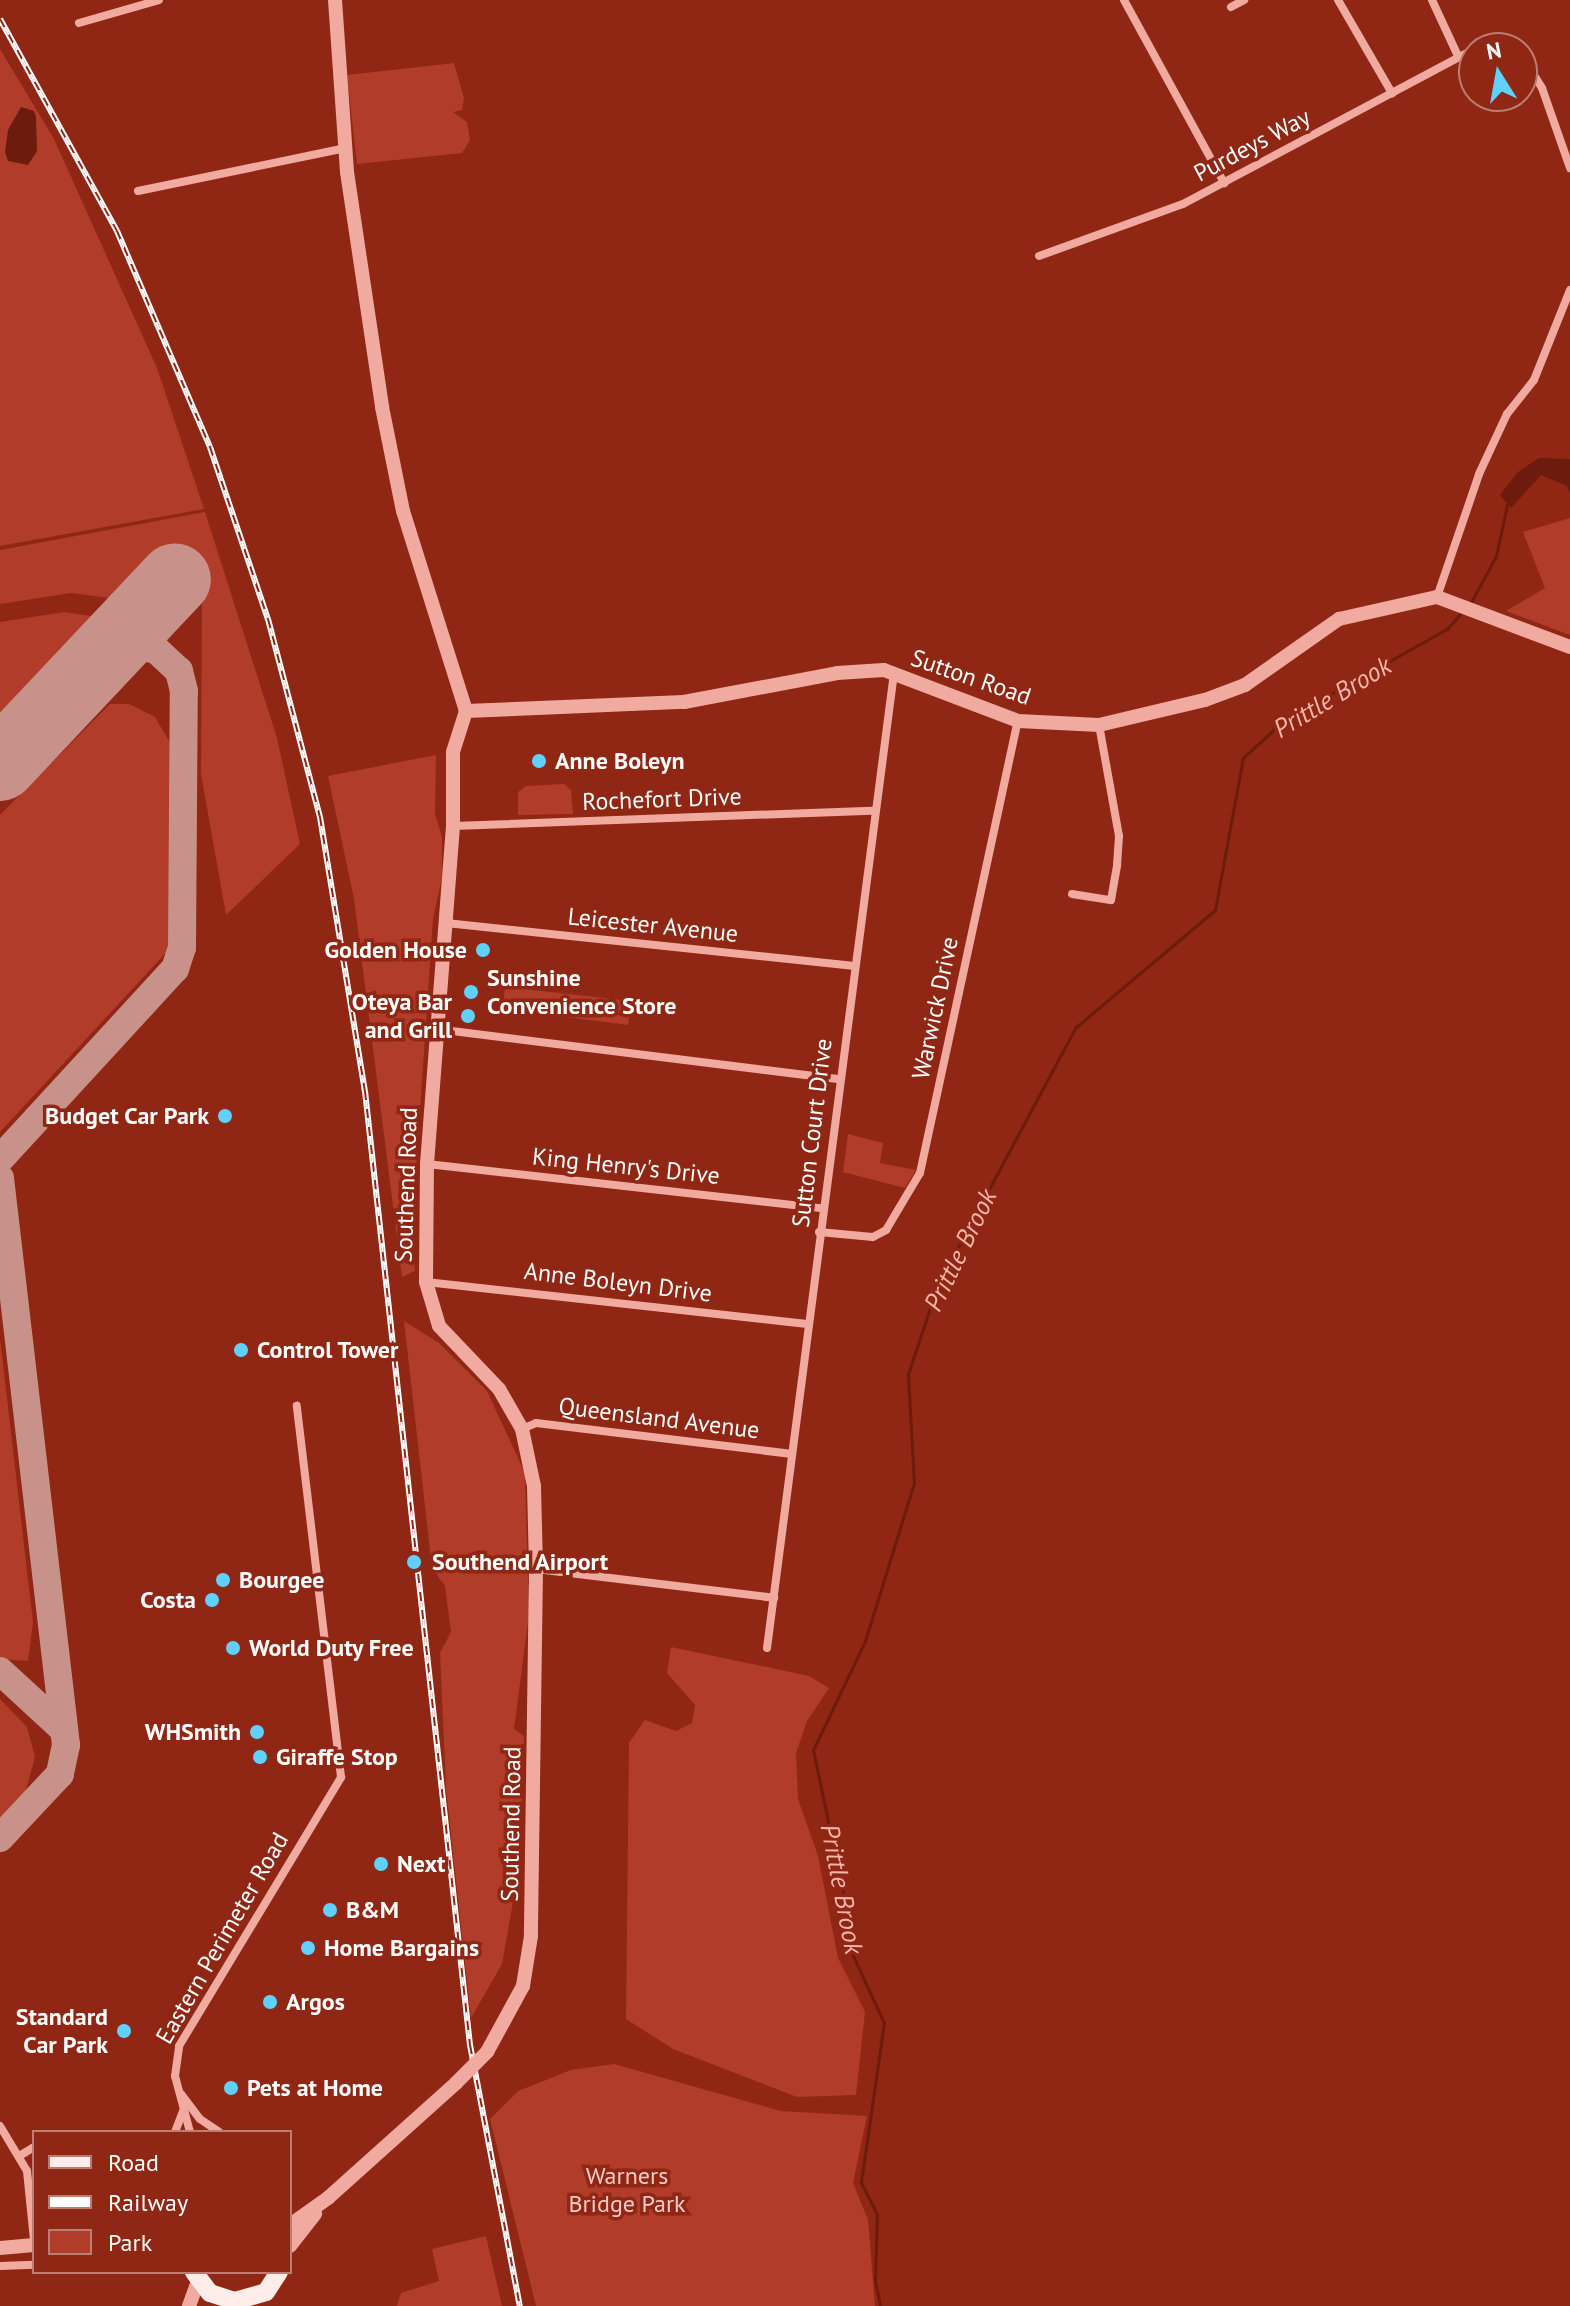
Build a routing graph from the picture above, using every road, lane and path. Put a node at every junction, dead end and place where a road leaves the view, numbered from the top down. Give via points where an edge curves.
1 (159, 0) edge
2 (335, 0) edge
3 (1124, 0) edge
4 (1244, 0) edge
5 (1338, 0) edge
6 (1432, 0) edge
7 (1231, 7) dead end
8 (79, 23) dead end
9 (1458, 56) joint
10 (1538, 78) edge
11 (1392, 93) junction
12 (1566, 144) edge
13 (345, 148) junction
14 (1570, 168) edge
15 (1224, 183) junction
16 (138, 191) dead end
17 (1039, 256) dead end
18 (1570, 290) edge
19 (1437, 597) junction
20 (1570, 647) edge
21 (894, 673) junction
22 (466, 711) junction
23 (1018, 721) junction
24 (1099, 725) junction
25 (872, 811) junction
26 (453, 826) junction
27 (1072, 894) dead end
28 (446, 923) junction
29 (855, 966) junction
30 (436, 1029) junction
31 (838, 1079) junction
32 (427, 1164) junction
33 (821, 1208) junction
34 (819, 1232) junction
35 (426, 1282) junction
36 (805, 1324) junction
37 (297, 1406) dead end
38 (522, 1429) junction
39 (792, 1454) junction
40 (536, 1569) junction
41 (774, 1598) junction
42 (767, 1648) dead end
43 (178, 2090) junction
44 (183, 2108) junction
45 (210, 2125) junction
46 (0, 2126) edge
47 (176, 2130) edge
48 (190, 2130) edge
49 (196, 2130) edge
50 (216, 2130) edge
51 (32, 2149) edge
52 (22, 2159) junction
53 (32, 2177) edge
54 (32, 2194) edge
55 (328, 2198) junction
56 (292, 2224) edge
57 (32, 2243) edge
58 (292, 2243) edge
59 (0, 2248) edge
60 (32, 2265) edge
61 (0, 2266) edge
62 (278, 2275) edge
63 (196, 2276) edge
64 (228, 2303) edge
65 (189, 2306) edge
66 (272, 2306) edge

1 - 8 street
2 - 13 street
3 - 15 street
4 - 7 street
5 - 11 street
6 - 9 street
9 - 11 street, Purdeys Way
10 - 12 street
11 - 15 street, Purdeys Way
12 - 14 street
13 - 16 street
13 - 22 street via 365,313 403,511
15 - 17 street, Purdeys Way via 1183,204
18 - 19 street via 1534,380 1507,414 1479,474
19 - 20 street
19 - 24 street, Sutton Road via 1339,619 1245,685
21 - 22 street, Sutton Road via 837,673 684,702
21 - 23 street, Sutton Road
21 - 25 street, Sutton Court Drive
22 - 26 street, Southend Road via 453,752
23 - 24 street, Sutton Road
23 - 34 street, Warwick Drive via 920,1173 886,1230 873,1237
24 - 27 street via 1119,836 1117,865 1111,900
25 - 26 street, Rochefort Drive
25 - 29 street, Sutton Court Drive
26 - 28 street, Southend Road
28 - 29 street, Leicester Avenue
28 - 30 street, Southend Road
29 - 31 street, Sutton Court Drive
30 - 31 street
30 - 32 street, Southend Road
31 - 33 street, Sutton Court Drive
32 - 33 street, King Henry's Drive
32 - 35 street, Southend Road
33 - 34 street, Sutton Court Drive
34 - 36 street, Sutton Court Drive
35 - 36 street, Anne Boleyn Drive
35 - 38 street, Southend Road via 439,1326 499,1389
36 - 39 street, Sutton Court Drive
37 - 43 street, Eastern Perimeter Road via 341,1764 338,1786 318,1808 179,2046 174,2060
38 - 39 street, Queensland Avenue via 536,1423
38 - 40 street, Southend Road via 534,1486
39 - 41 street, Sutton Court Drive
40 - 41 street
40 - 55 street, Southend Road, bridge via 531,1936 523,1986 487,2052
41 - 42 street, Sutton Court Drive
43 - 44 street, Eastern Perimeter Road
43 - 45 street
44 - 47 street
44 - 48 street, Eastern Perimeter Road
45 - 49 street
45 - 50 street
46 - 52 street
51 - 52 street
52 - 53 street
52 - 54 street
55 - 56 street
55 - 58 street
57 - 59 street
60 - 61 street
62 - 64 main road via 266,2292
62 - 66 main road
63 - 64 main road
63 - 65 street

